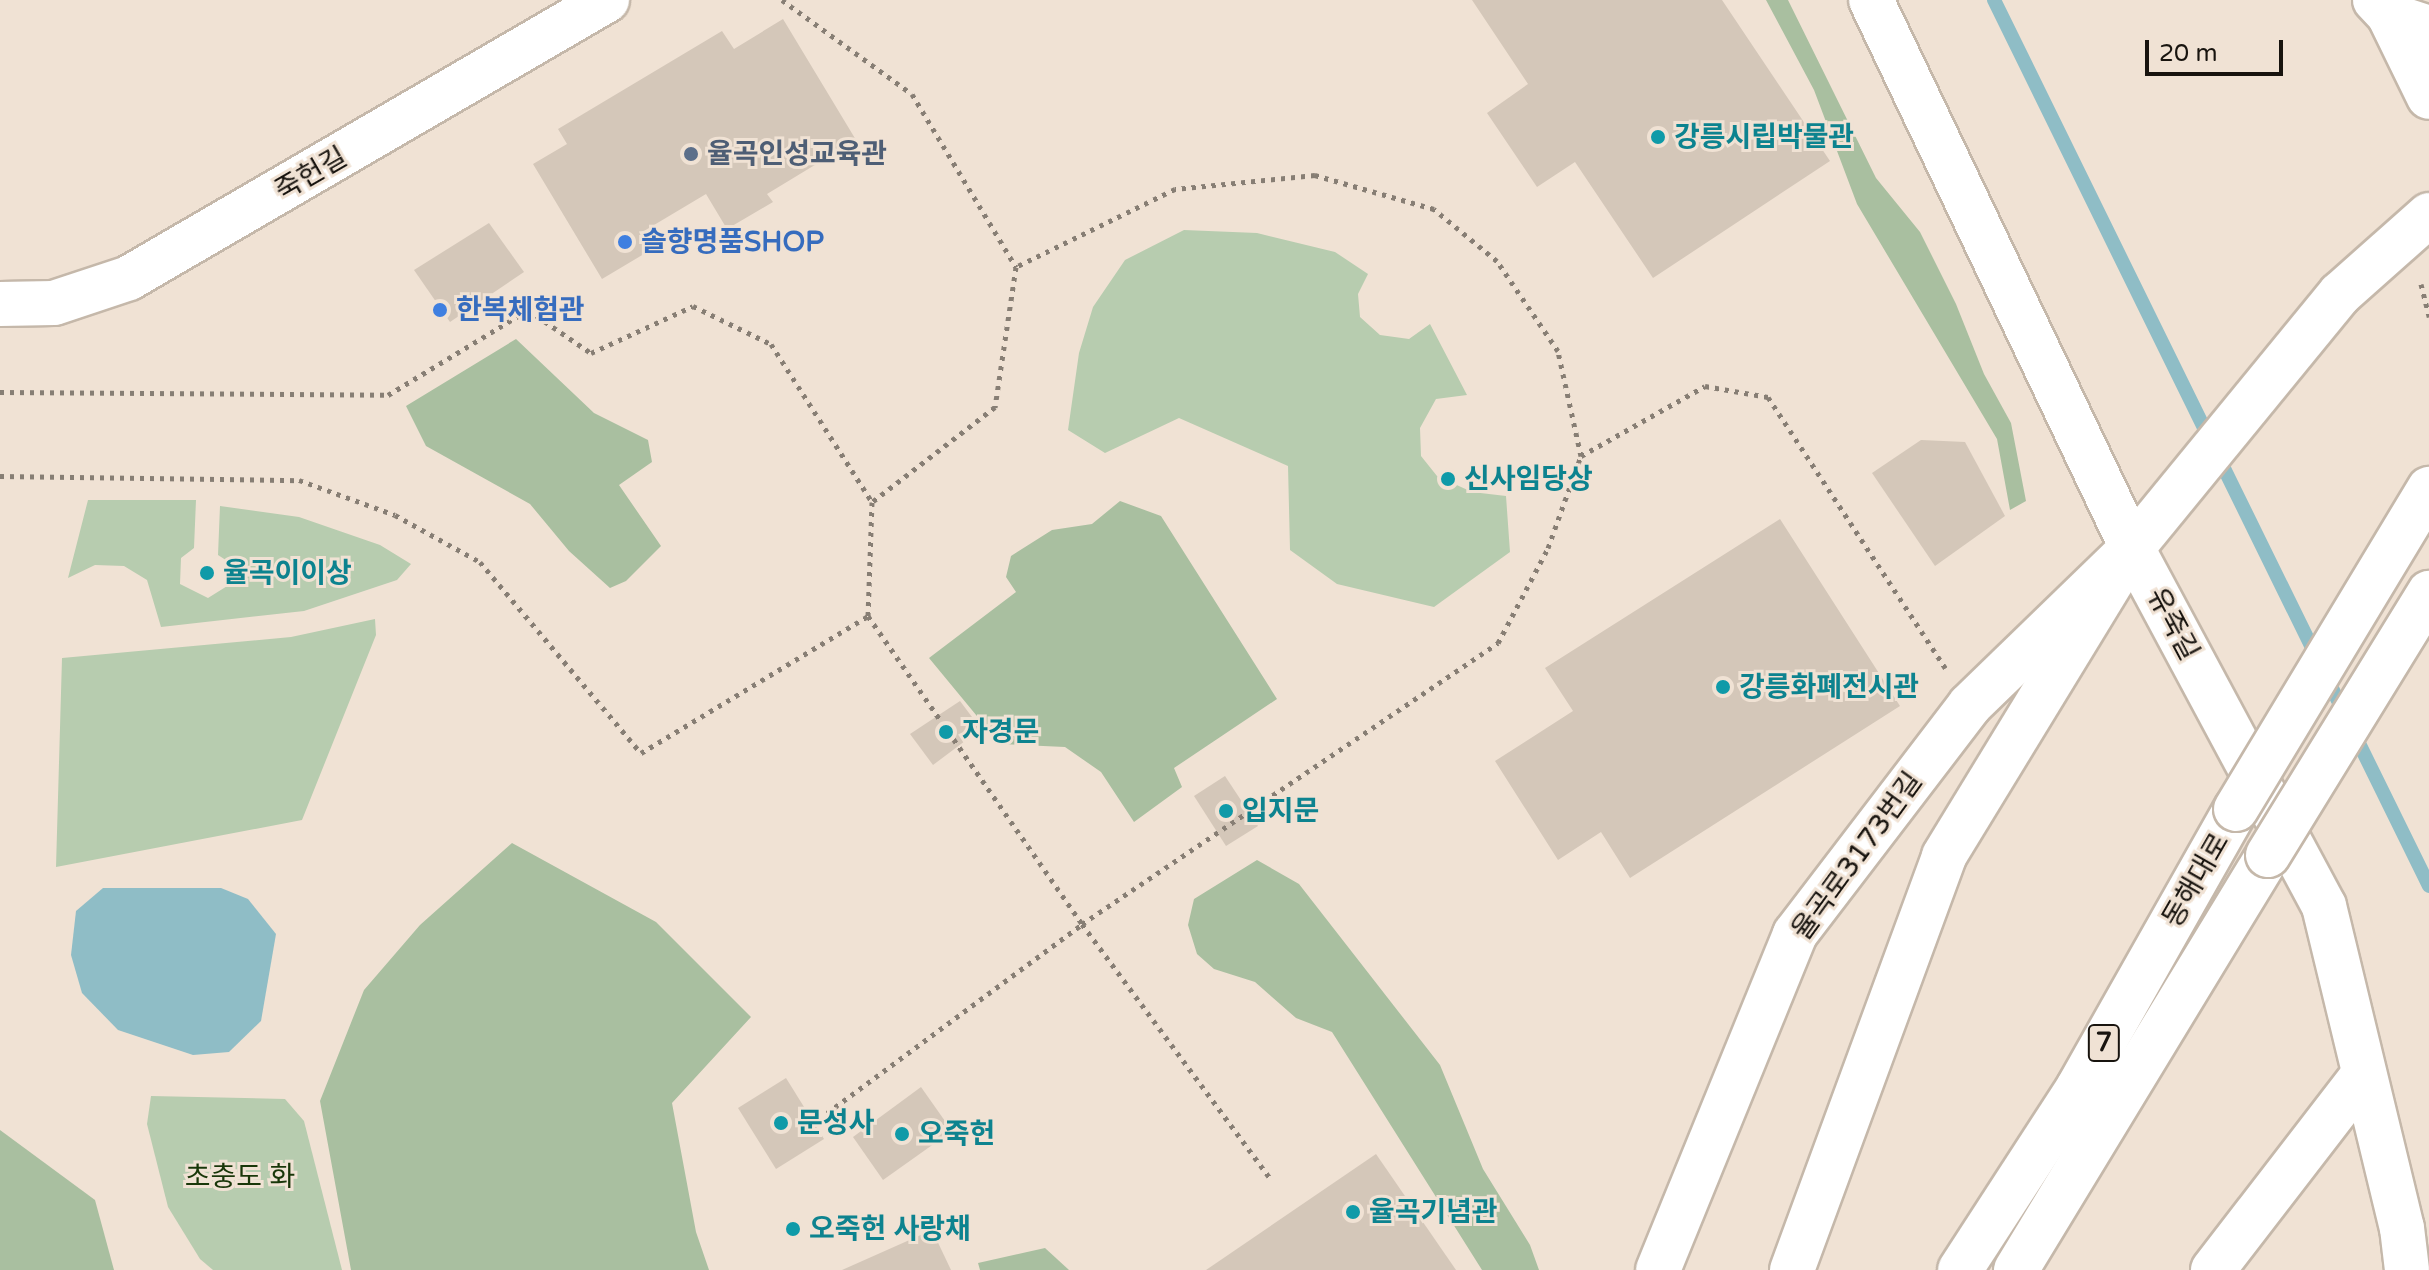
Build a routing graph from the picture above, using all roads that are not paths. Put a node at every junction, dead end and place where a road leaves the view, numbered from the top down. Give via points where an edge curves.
1 (607, 0) edge
2 (1871, 0) edge
3 (2399, 11) edge
4 (2429, 97) edge
5 (2429, 215) edge
6 (0, 304) edge
7 (2429, 489) edge
8 (2132, 548) junction
9 (2429, 593) edge
10 (2363, 1075) junction
11 (1658, 1270) edge
12 (1792, 1270) edge
13 (1960, 1270) edge
14 (2016, 1270) edge
15 (2213, 1270) edge
16 (2407, 1270) edge

1 - 6 street, 죽헌길 via 129,278 54,303
2 - 8 street, 유죽길
3 - 4 street
5 - 8 street via 2340,294
7 - 13 street, 동해대로 / 7, bridge via 2236,809 2078,1088
8 - 10 street, 유죽길 via 2324,906
8 - 11 street, 율곡로3173번길 via 1970,705 1795,934
8 - 12 street via 1944,856
9 - 14 street, 동해대로 / 7, bridge
10 - 15 street
10 - 16 street, 유죽길 via 2402,1228

